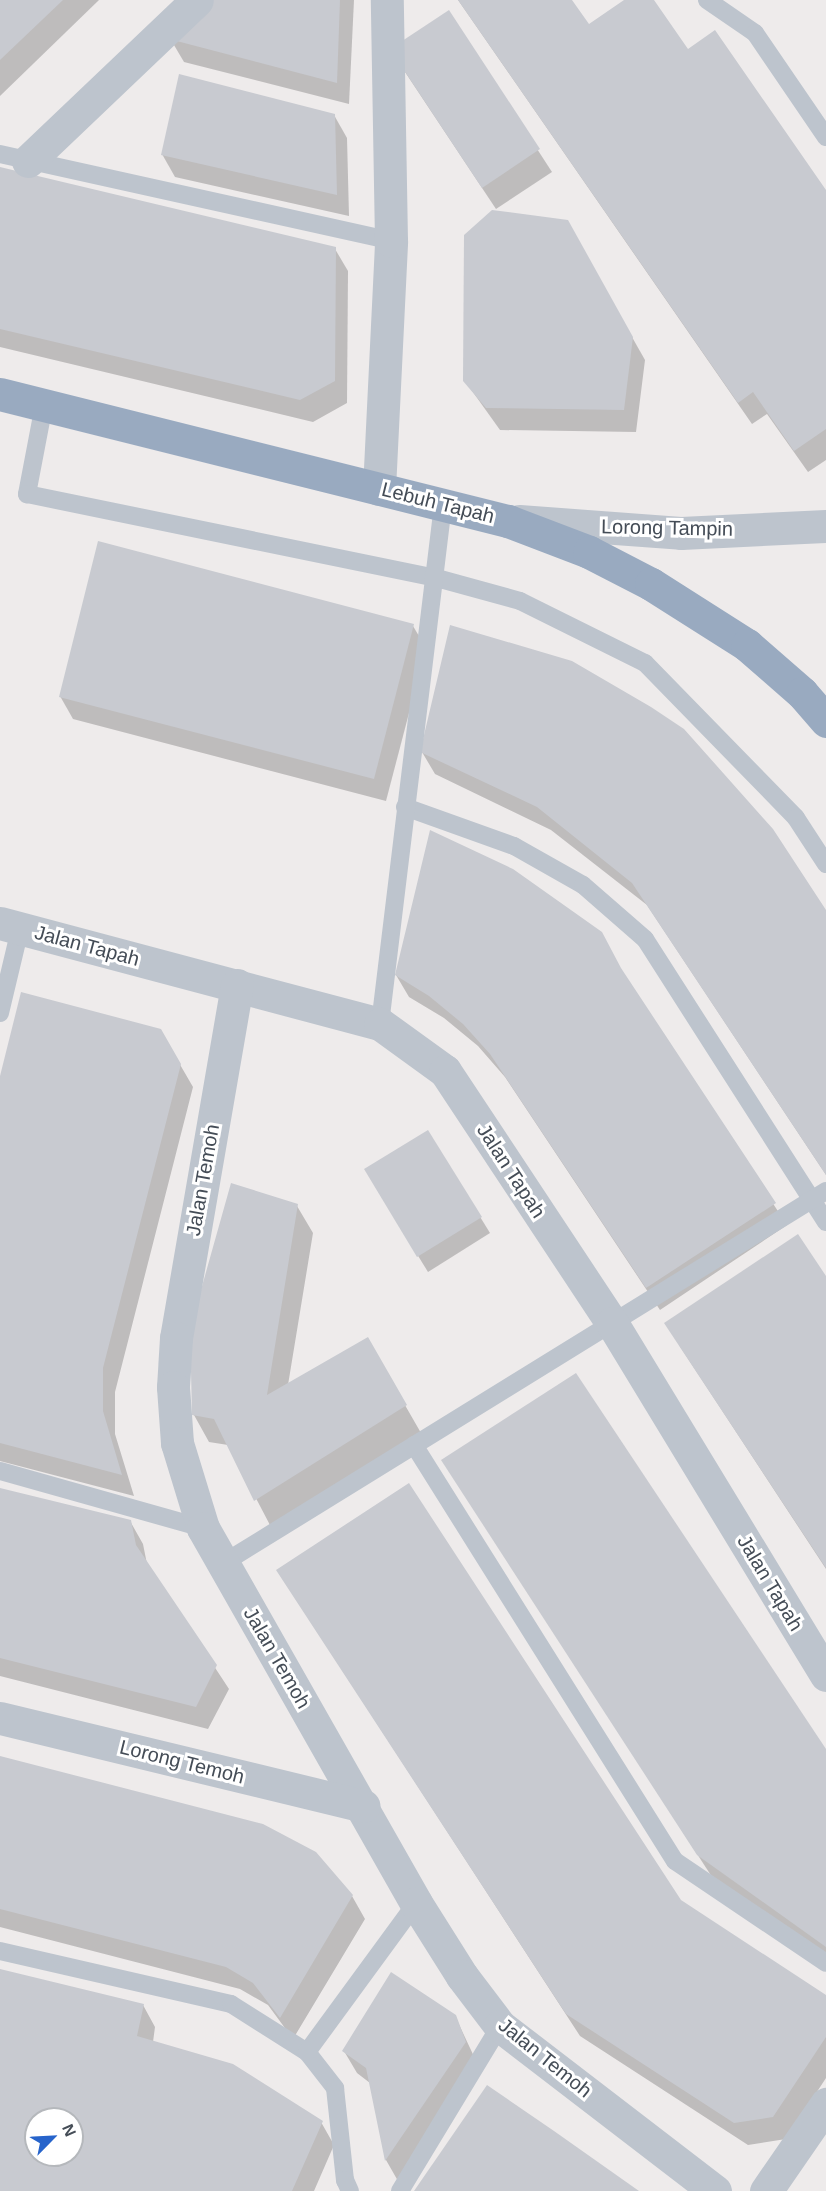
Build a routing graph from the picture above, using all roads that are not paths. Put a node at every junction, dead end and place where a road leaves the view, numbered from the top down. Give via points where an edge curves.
1 (197, 0) edge
2 (387, 0) edge
3 (707, 0) edge
4 (826, 137) edge
5 (14, 157) edge
6 (391, 241) junction
7 (0, 394) edge
8 (44, 405) junction
9 (379, 489) junction
10 (443, 505) junction
11 (508, 521) junction
12 (826, 526) edge
13 (434, 577) junction
14 (826, 721) edge
15 (405, 807) junction
16 (826, 864) edge
17 (10, 926) edge
18 (237, 985) junction
19 (0, 1013) edge
20 (380, 1024) junction
21 (819, 1196) edge
22 (826, 1222) edge
23 (612, 1323) junction
24 (414, 1445) junction
25 (0, 1471) edge
26 (203, 1528) junction
27 (222, 1564) junction
28 (826, 1675) edge
29 (0, 1718) edge
30 (364, 1806) junction
31 (416, 1903) junction
32 (0, 1951) edge
33 (826, 1963) edge
34 (500, 2026) junction
35 (307, 2052) junction
36 (826, 2104) edge
37 (343, 2187) edge
38 (400, 2191) edge
39 (715, 2191) edge
40 (766, 2191) edge

1 - 5 street
2 - 6 street
3 - 4 lane via 755,33
5 - 6 lane
6 - 9 street
7 - 8 highway, Lebuh Tapah
8 - 9 highway, Lebuh Tapah
8 - 13 lane via 27,494
9 - 10 highway, Lebuh Tapah
10 - 11 highway, Lebuh Tapah
10 - 13 lane
11 - 12 street, Lorong Tampin via 681,533
11 - 14 highway, Lebuh Tapah via 589,552 694,610 747,645 802,693
13 - 15 lane
13 - 16 lane via 520,601 645,663 796,818
15 - 20 lane
15 - 21 lane via 514,846 583,885 645,939
17 - 18 street, Jalan Tapah
17 - 19 lane
18 - 20 street, Jalan Tapah
18 - 26 street, Jalan Temoh via 176,1338 172,1387 177,1443
20 - 23 street, Jalan Tapah via 445,1071
21 - 22 lane
21 - 23 lane
23 - 24 lane
23 - 28 street, Jalan Tapah
24 - 27 lane
24 - 33 lane via 675,1861
25 - 26 lane
26 - 27 street, Jalan Temoh
27 - 30 street, Jalan Temoh
29 - 30 street, Lorong Temoh
30 - 31 street, Jalan Temoh
31 - 34 street, Jalan Temoh via 462,1976
31 - 35 lane
32 - 35 lane via 231,2004
34 - 38 lane
34 - 39 street, Jalan Temoh
35 - 37 lane via 335,2088
36 - 40 street

